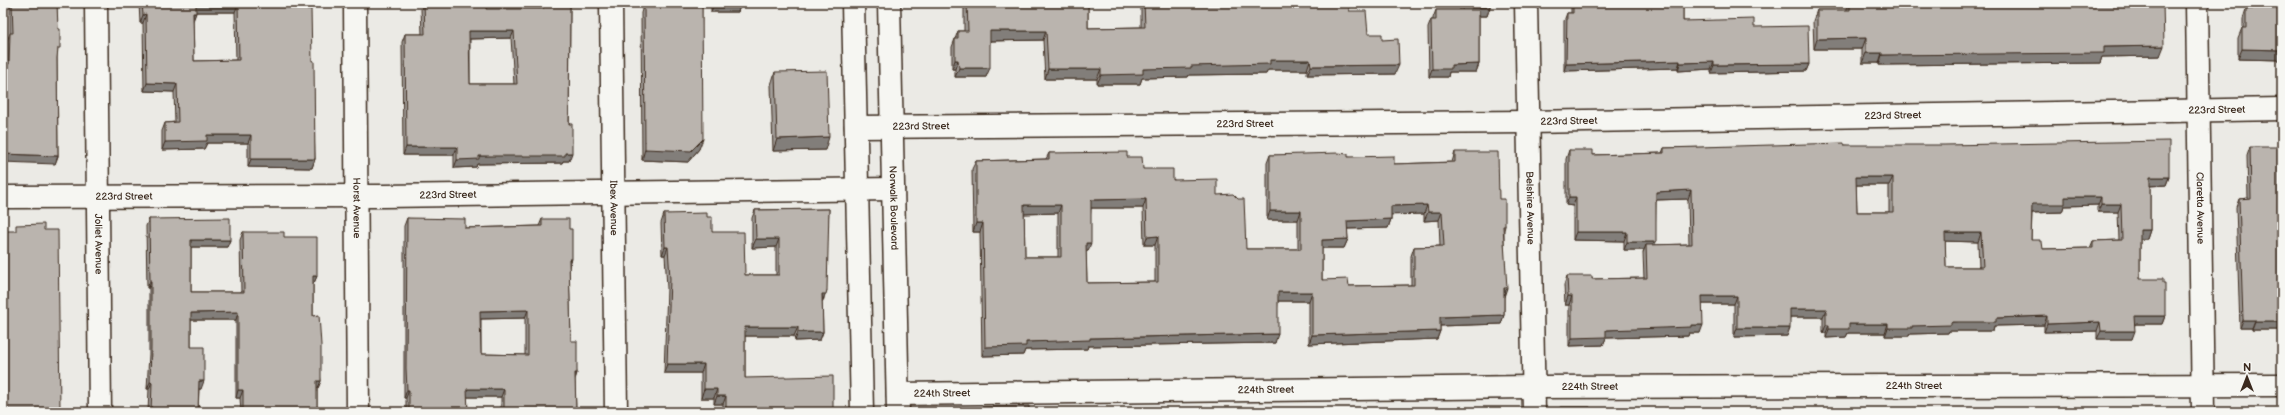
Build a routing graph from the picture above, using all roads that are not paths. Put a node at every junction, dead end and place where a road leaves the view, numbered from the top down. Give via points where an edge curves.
1 (96, 3) edge
2 (355, 3) edge
3 (611, 3) edge
4 (853, 3) edge
5 (889, 3) edge
6 (1526, 3) edge
7 (2197, 3) edge
8 (2198, 109) junction
9 (2282, 109) edge
10 (1528, 122) junction
11 (892, 127) junction
12 (856, 128) junction
13 (893, 189) junction
14 (857, 190) junction
15 (614, 194) junction
16 (356, 196) junction
17 (98, 197) junction
18 (3, 198) edge
19 (2282, 385) edge
20 (2203, 386) junction
21 (1534, 387) junction
22 (898, 403) edge
23 (100, 412) edge
24 (358, 412) edge
25 (616, 412) edge
26 (862, 412) edge
27 (1534, 412) edge
28 (2203, 412) edge

1 - 17 street, Joliet Avenue
2 - 16 street, Horst Avenue
3 - 15 street, Ibex Avenue
4 - 12 street
5 - 11 street, Norwalk Boulevard
6 - 10 street, Belshire Avenue
7 - 8 street, Claretta Avenue
8 - 9 street, 223rd Street
8 - 10 street, 223rd Street
8 - 20 street, Claretta Avenue
10 - 11 street, 223rd Street
10 - 21 street, Belshire Avenue
11 - 12 street, 223rd Street
11 - 13 street, Norwalk Boulevard
12 - 14 street
13 - 14 street, 223rd Street
13 - 22 street, Norwalk Boulevard
14 - 15 street, 223rd Street
14 - 26 street
15 - 16 street, 223rd Street
15 - 25 street, Ibex Avenue
16 - 17 street, 223rd Street
16 - 24 street, Horst Avenue
17 - 18 street, 223rd Street
17 - 23 street, Joliet Avenue
19 - 20 street, 224th Street
20 - 21 street, 224th Street
20 - 28 street, Claretta Avenue
21 - 22 street, 224th Street
21 - 27 street, Belshire Avenue

